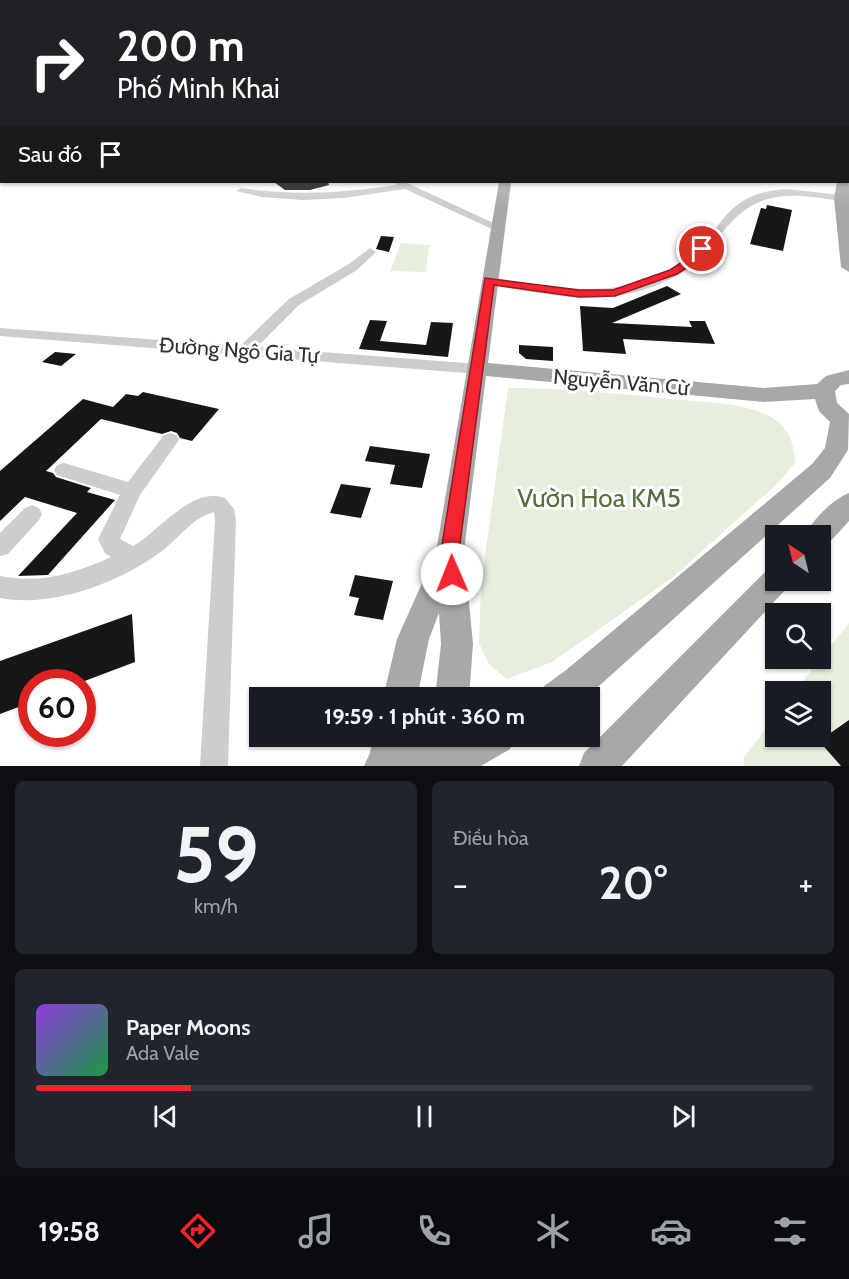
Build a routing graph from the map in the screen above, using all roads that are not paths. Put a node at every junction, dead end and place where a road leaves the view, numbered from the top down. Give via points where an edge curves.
1 (340, 183) edge
2 (505, 183) edge
3 (843, 183) edge
4 (403, 184) edge
5 (793, 187) edge
6 (241, 191) dead end
7 (341, 195) junction
8 (845, 198) edge
9 (498, 228) junction
10 (370, 252) dead end
11 (849, 267) edge
12 (489, 281) junction
13 (0, 332) edge
14 (244, 351) junction
15 (478, 369) junction
16 (849, 377) edge
17 (824, 391) junction
18 (764, 395) junction
19 (841, 421) edge
20 (170, 440) dead end
21 (64, 470) dead end
22 (132, 491) junction
23 (849, 504) edge
24 (32, 514) dead end
25 (829, 525) edge
26 (0, 547) edge
27 (450, 551) junction
28 (135, 556) junction
29 (0, 587) edge
30 (765, 591) edge
31 (402, 687) edge
32 (453, 687) edge
33 (570, 687) edge
34 (447, 747) edge
35 (478, 747) edge
36 (386, 756) edge
37 (214, 766) edge
38 (445, 766) edge
39 (597, 766) edge

1 - 7 street via 346,188
2 - 9 main road
3 - 8 main road
4 - 7 street
4 - 9 street
5 - 8 street
5 - 12 street via 754,198 739,207 694,259 674,272 615,293 579,293
6 - 7 street via 276,197
8 - 11 main road
9 - 12 main road
10 - 14 street via 353,267 294,302
12 - 15 main road
13 - 14 street, Đường Ngô Gia Tự
14 - 15 street, Đường Ngô Gia Tự
15 - 18 main road, Nguyễn Văn Cừ
15 - 27 main road
16 - 17 main road via 836,379
17 - 18 main road, Nguyễn Văn Cừ
17 - 19 main road via 824,398
18 - 19 main road, Nguyễn Văn Cừ
19 - 33 main road via 836,450 821,471
20 - 22 street
21 - 22 street
22 - 28 street via 109,539 120,552
23 - 25 main road
24 - 26 street
27 - 31 main road via 413,639
27 - 32 main road via 457,644
28 - 29 street via 92,577 62,585 23,591
28 - 37 street via 195,510 206,504 223,506 226,512
30 - 39 main road
34 - 38 main road
35 - 38 main road
36 - 38 main road via 426,759

